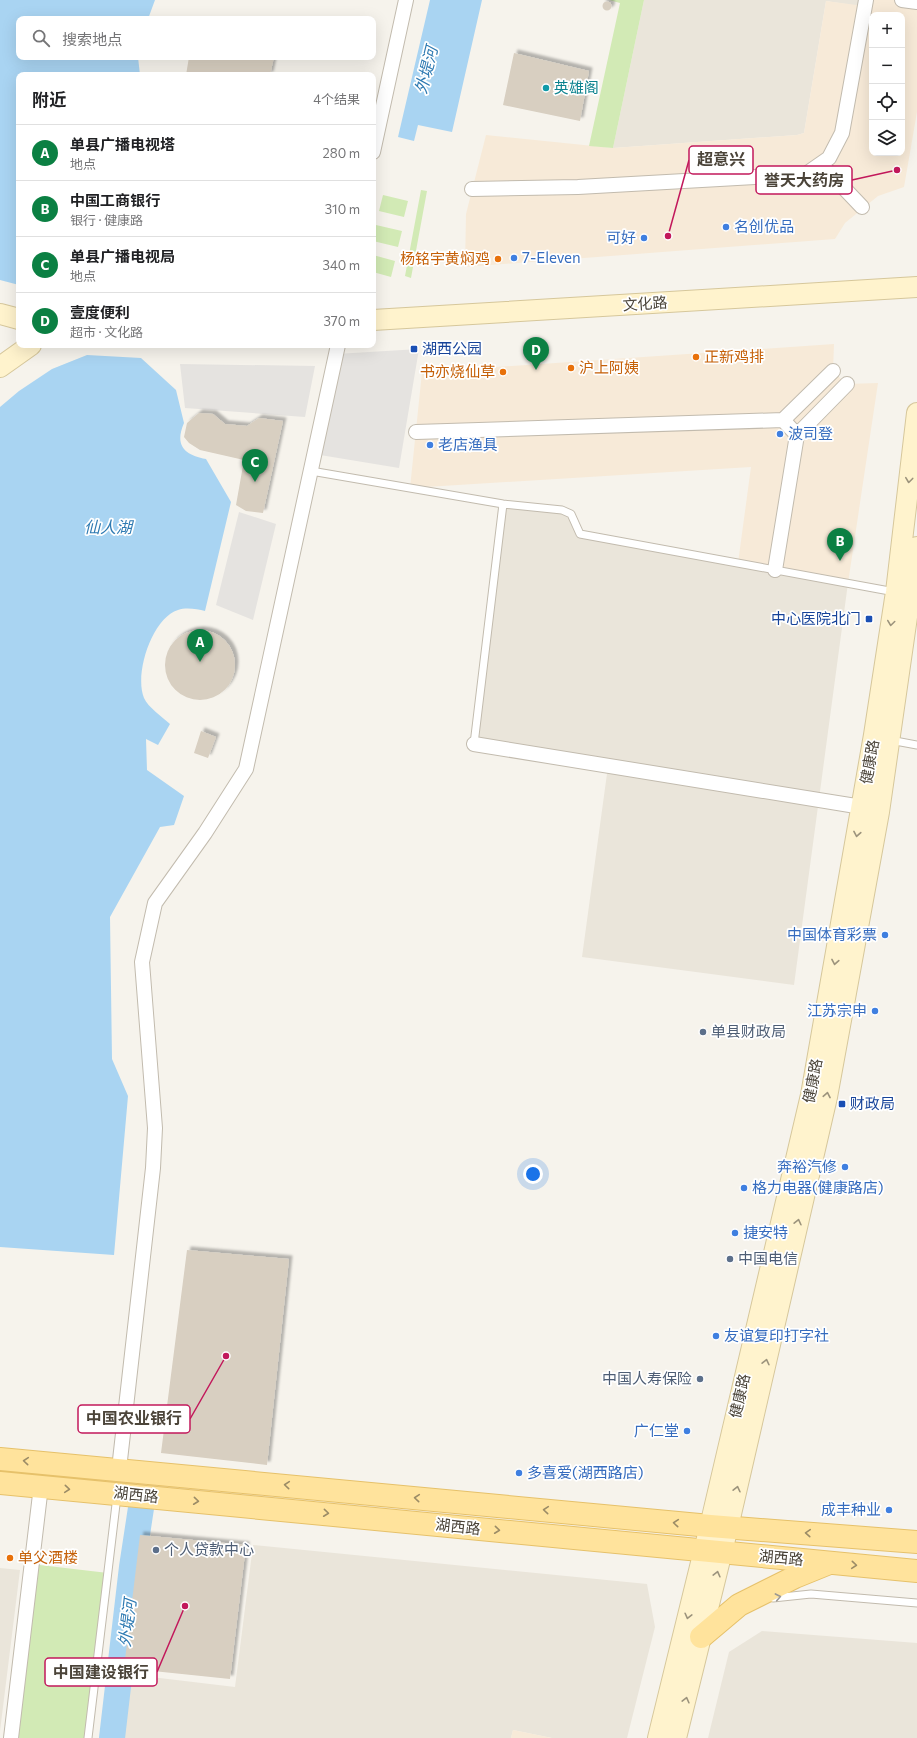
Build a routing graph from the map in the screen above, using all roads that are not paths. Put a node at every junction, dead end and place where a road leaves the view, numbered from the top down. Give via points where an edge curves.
1 (406, 0) edge
2 (866, 0) edge
3 (902, 0) edge
4 (917, 2) edge
5 (376, 138) edge
6 (822, 164) junction
7 (472, 189) dead end
8 (862, 208) dead end
9 (917, 287) edge
10 (0, 314) edge
11 (16, 317) edge
12 (376, 320) edge
13 (27, 348) edge
14 (337, 348) edge
15 (0, 367) edge
16 (833, 371) dead end
17 (847, 384) dead end
18 (917, 413) edge
19 (783, 420) junction
20 (416, 432) dead end
21 (797, 434) junction
22 (311, 471) junction
23 (503, 504) junction
24 (917, 547) edge
25 (776, 570) junction
26 (896, 592) junction
27 (890, 740) junction
28 (474, 744) joint
29 (917, 745) edge
30 (862, 807) junction
31 (0, 1459) edge
32 (119, 1469) junction
33 (0, 1483) edge
34 (41, 1486) junction
35 (118, 1493) junction
36 (719, 1526) junction
37 (917, 1542) edge
38 (713, 1552) junction
39 (831, 1563) junction
40 (917, 1570) edge
41 (917, 1603) edge
42 (700, 1642) junction
43 (11, 1738) edge
44 (88, 1738) edge
45 (658, 1738) edge
46 (676, 1738) edge

1 - 5 street
2 - 6 street via 842,133 829,158
3 - 4 street
6 - 7 street via 806,174 578,187
6 - 8 street
9 - 12 main road, 文化路
10 - 11 main road
13 - 15 main road
14 - 22 street
16 - 19 street
17 - 21 street
18 -> 26 main road, 健康路
19 - 20 street
19 - 21 street
21 - 25 street
22 - 23 lane
22 - 32 street via 246,769 205,833 155,903 142,962 155,1128 152,1176
23 - 25 lane via 562,510 571,514 580,534
23 - 28 lane
24 - 27 main road, 健康路
25 - 26 lane
26 -> 30 main road, 健康路
27 - 29 lane
36 -> 27 main road, 健康路 via 827,1097
28 - 30 street
30 -> 36 main road, 健康路 via 811,1096
32 -> 31 main road, 湖西路
36 -> 32 main road, 湖西路
33 - 34 main road, 湖西路
34 -> 35 main road, 湖西路
34 - 43 street
35 -> 38 main road, 湖西路
35 - 44 lane
37 -> 36 main road, 湖西路
36 - 38 main road, 健康路
38 - 39 main road, 湖西路
42 -> 38 main road, 健康路
38 -> 45 main road, 健康路
39 -> 40 main road, 湖西路
39 - 42 main road via 795,1577 739,1605
42 -> 41 lane via 737,1613 764,1600 780,1596 811,1594
46 -> 42 main road, 健康路

